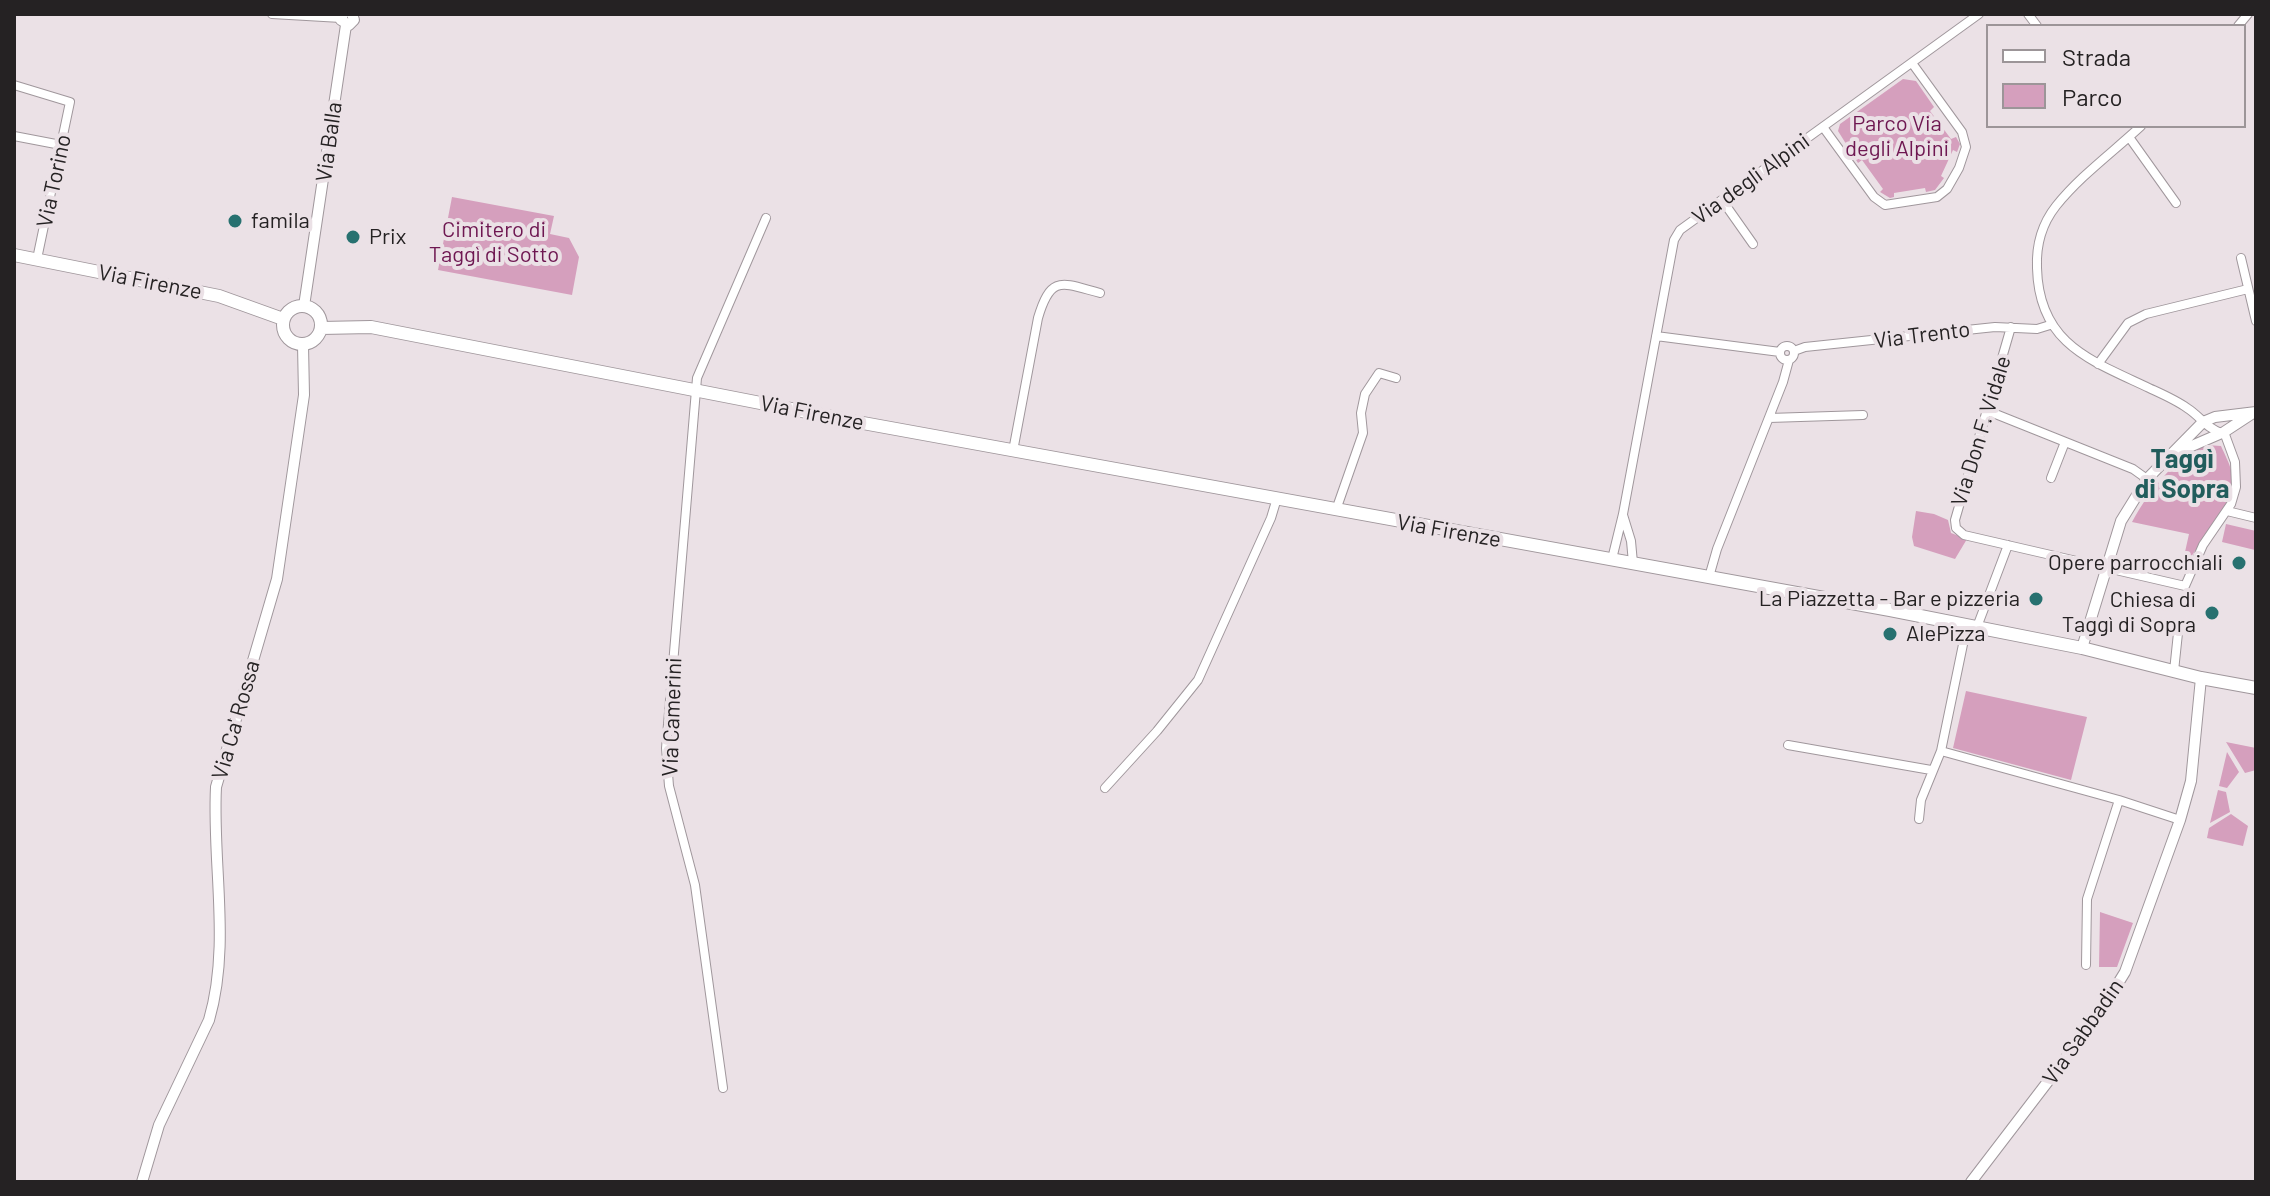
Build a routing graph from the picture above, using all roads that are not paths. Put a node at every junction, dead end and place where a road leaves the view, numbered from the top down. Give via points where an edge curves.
1 (272, 14) edge
2 (352, 14) edge
3 (1979, 14) edge
4 (343, 19) edge
5 (1912, 63) junction
6 (14, 85) edge
7 (1823, 127) junction
8 (2139, 128) edge
9 (14, 136) edge
10 (2129, 137) junction
11 (61, 145) junction
12 (1722, 200) junction
13 (2176, 203) dead end
14 (766, 218) dead end
15 (1753, 244) dead end
16 (14, 255) edge
17 (2241, 258) dead end
18 (37, 259) junction
19 (2248, 289) junction
20 (1100, 293) dead end
21 (304, 306) junction
22 (283, 319) junction
23 (2256, 321) edge
24 (2050, 325) junction
25 (2011, 327) junction
26 (321, 328) junction
27 (1656, 336) junction
28 (303, 345) junction
29 (1794, 351) junction
30 (1780, 352) junction
31 (1789, 360) junction
32 (2098, 364) junction
33 (1396, 378) dead end
34 (696, 391) junction
35 (1988, 411) junction
36 (2255, 412) edge
37 (1863, 415) dead end
38 (1769, 418) junction
39 (2205, 424) junction
40 (2222, 432) junction
41 (2065, 442) junction
42 (2187, 448) junction
43 (1013, 451) junction
44 (2172, 455) junction
45 (2051, 478) dead end
46 (2147, 479) junction
47 (1277, 498) junction
48 (1336, 510) junction
49 (2227, 511) junction
50 (1623, 515) junction
51 (2256, 518) edge
52 (2008, 545) junction
53 (1612, 559) junction
54 (1633, 563) junction
55 (2105, 568) junction
56 (1709, 577) junction
57 (1972, 626) junction
58 (2178, 633) dead end
59 (2082, 648) junction
60 (2174, 671) junction
61 (2201, 678) junction
62 (2256, 688) edge
63 (1788, 745) dead end
64 (1941, 751) junction
65 (1931, 770) junction
66 (1105, 788) dead end
67 (2119, 800) junction
68 (1919, 819) dead end
69 (2180, 820) junction
70 (2086, 965) dead end
71 (723, 1088) dead end
72 (142, 1182) edge
73 (1971, 1182) edge

1 - 4 street
2 - 4 street via 353,22
3 - 5 street, Via degli Alpini
4 - 21 street, Via Balla
5 - 7 street, Via degli Alpini
5 - 7 street via 1962,132 1966,147 1941,194 1885,205
6 - 11 street, Via Torino via 70,102
7 - 12 street, Via degli Alpini
8 - 10 street
9 - 11 street
10 - 13 street
10 - 24 street via 2056,206 2041,231 2037,274
11 - 18 street, Via Torino
12 - 15 street
12 - 27 street, Via degli Alpini via 1674,240
14 - 34 street
16 - 18 main road, Via Firenze
17 - 19 street
18 - 22 main road, Via Firenze via 219,296
19 - 23 street
19 - 32 street via 2146,314 2128,323
20 - 43 street via 1062,283 1044,297
21 - 22 main road via 291,309
21 - 26 main road via 319,316
22 - 28 main road via 286,336
24 - 25 street, Via Trento
24 - 32 street
25 - 29 street, Via Trento
25 - 35 street, Via Don F. Vidale
26 - 28 main road
26 - 34 main road, Via Firenze via 371,327
27 - 30 street, Via Trento
27 - 50 street, Via degli Alpini
28 - 72 street, Via Ca' Rossa via 304,395 277,579 216,787 219,954 214,1002 159,1125
29 - 30 street, Via Trento via 1787,346
29 - 31 street
30 - 31 street
31 - 38 street
32 - 39 street via 2184,405
33 - 48 street via 1379,373 1365,394 1363,433
34 - 43 main road, Via Firenze
34 - 71 street, Via Camerini via 666,769 695,885
35 - 41 street
35 - 52 street, Via Don F. Vidale via 1955,524 1964,535
36 - 39 street via 2215,417
36 - 40 street
37 - 38 street
38 - 56 street
39 - 40 street
39 - 42 street
39 - 44 street
40 - 42 street
40 - 49 street via 2236,470
41 - 45 street
41 - 46 street
42 - 44 street
43 - 47 main road, Via Firenze
44 - 46 street
46 - 55 street via 2121,521
47 - 48 main road, Via Firenze
47 - 66 street via 1198,680
48 - 53 main road, Via Firenze
49 - 51 street
49 - 55 street, Via Don F. Vidale via 2203,545 2185,586
50 - 53 street, Via degli Alpini
50 - 54 street, Via degli Alpini
52 - 55 street, Via Don F. Vidale
52 - 57 street
53 - 54 main road, Via Firenze
54 - 56 main road, Via Firenze
55 - 59 street
56 - 57 main road, Via Firenze
57 - 59 main road, Via Firenze
57 - 64 street
58 - 60 street
59 - 60 main road, Via Firenze
60 - 61 main road, Via Firenze
61 - 62 main road, Via Firenze
61 - 69 street, Via Sabbadin via 2191,781
63 - 65 street
64 - 65 street
64 - 67 street
65 - 68 street
67 - 69 street
67 - 70 street, Via Sabbadin via 2087,899
69 - 73 street, Via Sabbadin via 2111,998

